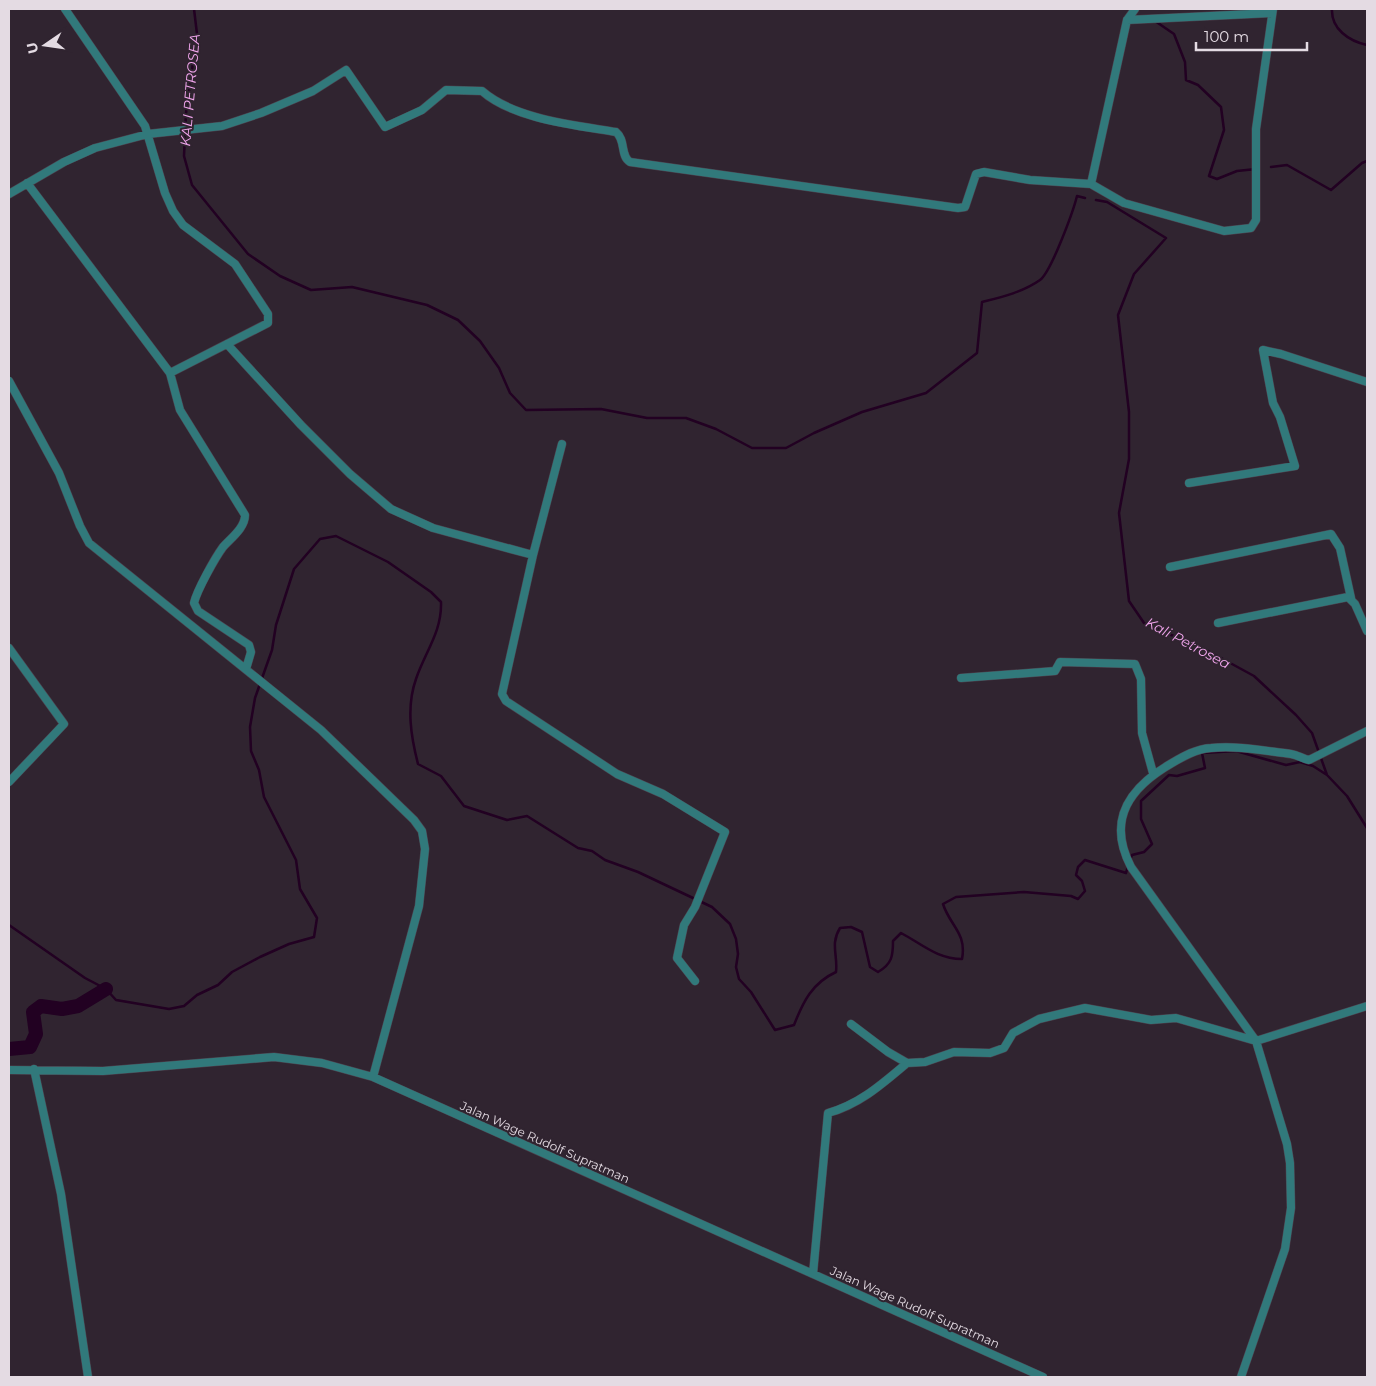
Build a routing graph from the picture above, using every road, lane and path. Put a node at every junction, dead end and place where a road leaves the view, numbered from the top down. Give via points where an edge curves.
1 (65, 9) edge
2 (1135, 9) edge
3 (1272, 11) edge
4 (1127, 20) junction
5 (148, 134) junction
6 (28, 184) junction
7 (1091, 184) junction
8 (9, 194) edge
9 (227, 344) junction
10 (170, 373) junction
11 (9, 381) edge
12 (1367, 382) edge
13 (562, 444) dead end
14 (1189, 483) dead end
15 (533, 555) junction
16 (1170, 567) dead end
17 (1351, 598) junction
18 (1218, 623) dead end
19 (1367, 631) edge
20 (9, 648) edge
21 (249, 672) junction
22 (961, 678) dead end
23 (1367, 731) edge
24 (1153, 774) junction
25 (9, 782) edge
26 (695, 981) dead end
27 (1367, 1006) edge
28 (851, 1024) dead end
29 (1256, 1041) junction
30 (906, 1062) junction
31 (34, 1068) junction
32 (9, 1070) edge
33 (373, 1077) junction
34 (813, 1274) junction
35 (88, 1377) edge
36 (1043, 1377) edge
37 (1241, 1377) edge

1 - 5 street
2 - 4 street
3 - 4 street
3 - 7 street via 1258,101 1256,220 1251,228 1224,231 1198,224 1124,203
4 - 7 street
5 - 6 street via 95,148
5 - 7 street via 215,128 316,90 346,70 385,127 422,110 446,90 482,91 490,99 541,118 616,132 627,160 640,164 958,208 965,207 980,172 1030,180
5 - 9 street via 173,211 183,226 230,258 242,271 268,314 268,322 262,327
6 - 8 street
6 - 10 street
9 - 10 street
9 - 15 street via 301,425 391,509 434,528
10 - 21 street via 180,410 246,515 239,530 221,550 194,603 198,612 248,644 251,652
11 - 21 street via 59,473 89,544
12 - 14 street via 1263,350 1272,403 1280,417 1295,466
13 - 15 street
15 - 26 street via 502,694 506,701 617,774 663,794 725,832 695,907 684,925 677,958
16 - 17 street via 1331,534 1340,548
17 - 18 street
17 - 19 street
20 - 25 street via 64,724
21 - 33 street via 322,730 422,831 425,849 419,906
22 - 24 street via 1055,671 1060,662 1135,664 1142,679 1142,733
23 - 24 street via 1312,759 1306,760 1294,754 1212,748 1197,750
24 - 29 street via 1134,790 1122,817 1126,858
27 - 29 street
28 - 30 street
29 - 30 street via 1176,1018 1151,1020 1085,1008 1040,1019 1012,1033 1004,1048 990,1054 954,1052 925,1062
29 - 37 street via 1287,1144 1291,1208 1285,1250
30 - 34 street via 857,1102 828,1113
31 - 32 street, Jalan Wage Rudolf Supratman
31 - 33 street, Jalan Wage Rudolf Supratman via 102,1071 274,1057 322,1063
31 - 35 street via 61,1194
33 - 34 street, Jalan Wage Rudolf Supratman
34 - 36 street, Jalan Wage Rudolf Supratman

